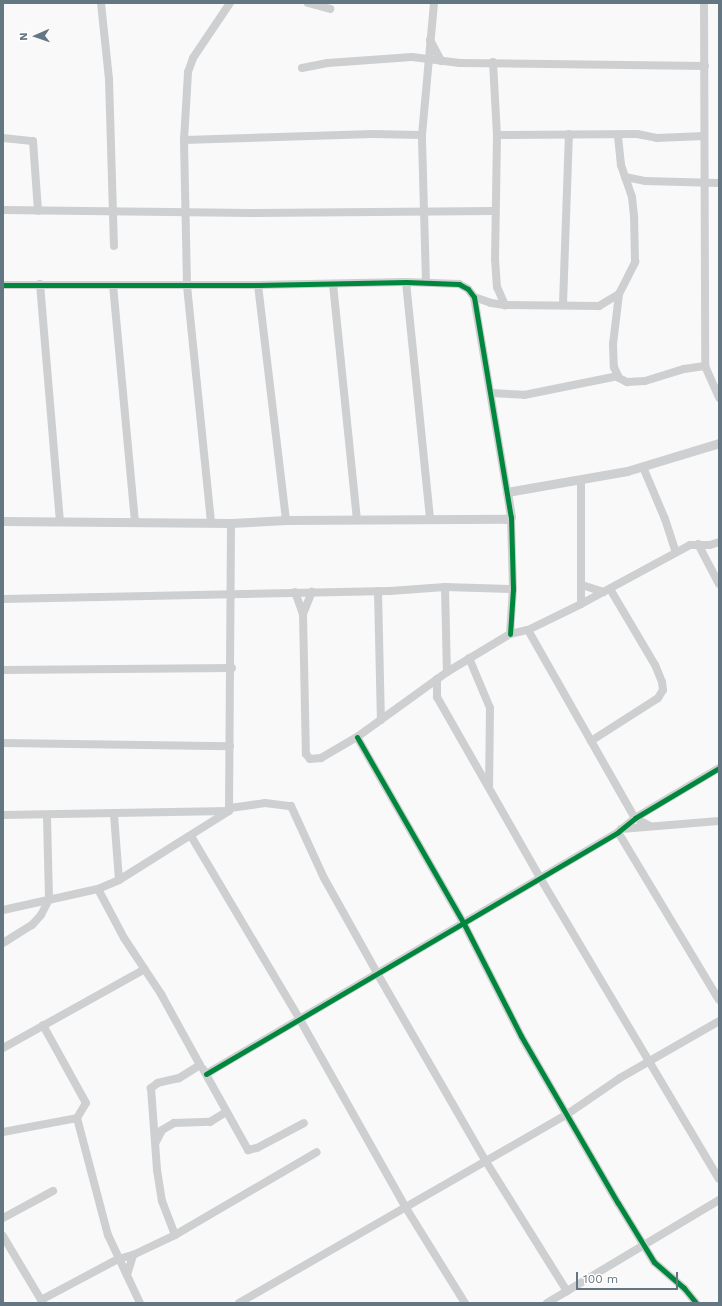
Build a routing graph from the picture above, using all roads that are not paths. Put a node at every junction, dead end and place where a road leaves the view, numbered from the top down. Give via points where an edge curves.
1 (101, 3) edge
2 (230, 3) edge
3 (308, 3) edge
4 (434, 3) edge
5 (704, 3) edge
6 (330, 9) dead end
7 (430, 40) junction
8 (428, 59) junction
9 (441, 61) junction
10 (493, 62) junction
11 (705, 66) junction
12 (302, 68) dead end
13 (569, 134) junction
14 (422, 135) junction
15 (497, 135) junction
16 (618, 136) junction
17 (704, 136) junction
18 (3, 138) edge
19 (184, 140) junction
20 (625, 177) junction
21 (705, 182) junction
22 (719, 183) edge
23 (3, 210) edge
24 (113, 210) junction
25 (494, 211) junction
26 (38, 212) junction
27 (187, 212) junction
28 (423, 213) junction
29 (114, 246) dead end
30 (406, 282) junction
31 (426, 282) junction
32 (40, 284) junction
33 (112, 284) junction
34 (186, 284) junction
35 (333, 284) junction
36 (3, 285) edge
37 (258, 286) junction
38 (619, 294) junction
39 (474, 297) junction
40 (563, 304) junction
41 (505, 305) junction
42 (705, 366) junction
43 (618, 376) junction
44 (491, 393) junction
45 (719, 398) edge
46 (719, 443) edge
47 (643, 467) junction
48 (581, 481) junction
49 (507, 492) junction
50 (511, 517) junction
51 (60, 520) junction
52 (286, 520) junction
53 (358, 520) junction
54 (430, 520) junction
55 (3, 521) edge
56 (136, 522) junction
57 (211, 522) junction
58 (231, 523) junction
59 (719, 542) edge
60 (698, 544) junction
61 (676, 552) junction
62 (719, 584) edge
63 (582, 585) junction
64 (445, 588) junction
65 (513, 589) junction
66 (607, 590) junction
67 (378, 591) junction
68 (295, 592) junction
69 (312, 592) junction
70 (230, 595) junction
71 (3, 599) edge
72 (581, 604) junction
73 (303, 614) junction
74 (528, 630) junction
75 (510, 634) junction
76 (469, 658) junction
77 (232, 668) junction
78 (3, 670) edge
79 (446, 672) junction
80 (437, 679) junction
81 (421, 691) junction
82 (437, 697) junction
83 (381, 720) junction
84 (357, 737) junction
85 (591, 741) junction
86 (3, 743) edge
87 (230, 746) junction
88 (719, 768) edge
89 (489, 785) junction
90 (230, 810) junction
91 (3, 815) edge
92 (47, 815) junction
93 (114, 815) junction
94 (635, 818) junction
95 (719, 821) edge
96 (650, 826) junction
97 (620, 831) junction
98 (191, 836) junction
99 (539, 876) junction
100 (119, 880) junction
101 (98, 889) junction
102 (49, 899) junction
103 (3, 910) edge
104 (464, 922) junction
105 (3, 943) edge
106 (145, 969) junction
107 (377, 973) junction
108 (719, 1000) edge
109 (300, 1018) junction
110 (719, 1021) edge
111 (43, 1025) junction
112 (3, 1048) edge
113 (648, 1061) junction
114 (200, 1065) junction
115 (206, 1074) junction
116 (226, 1112) junction
117 (566, 1115) junction
118 (77, 1118) junction
119 (304, 1123) dead end
120 (3, 1132) edge
121 (156, 1142) junction
122 (317, 1152) dead end
123 (485, 1160) junction
124 (719, 1179) edge
125 (53, 1191) dead end
126 (719, 1200) edge
127 (406, 1208) junction
128 (3, 1218) edge
129 (175, 1235) junction
130 (3, 1236) edge
131 (644, 1244) junction
132 (133, 1256) junction
133 (118, 1259) junction
134 (127, 1275) junction
135 (567, 1291) junction
136 (254, 1294) junction
137 (42, 1301) edge
138 (136, 1301) edge
139 (239, 1303) edge
140 (253, 1303) edge
141 (465, 1303) edge
142 (547, 1303) edge
143 (696, 1303) edge

1 - 24 street via 109,79
2 - 19 street via 193,58 188,72
3 - 6 street
4 - 7 street
5 - 11 street
7 - 8 street
7 - 9 street
8 - 9 street
8 - 12 street via 412,57 341,62
8 - 14 street
9 - 10 street
10 - 11 street
10 - 15 street
11 - 17 street
13 - 15 street
13 - 16 street
13 - 40 street
14 - 19 street via 373,134
14 - 28 street
15 - 25 street
16 - 17 street
16 - 20 street
17 - 21 street
18 - 26 street via 33,141
19 - 27 street
20 - 21 street via 645,181
20 - 38 street via 634,216 635,262
21 - 22 street
21 - 42 street
23 - 26 street
24 - 26 street
24 - 27 street
24 - 29 street
25 - 28 street
25 - 41 street via 496,282
27 - 28 street
27 - 34 street
28 - 31 street
30 - 31 street
30 - 35 street
30 - 54 street
31 - 39 street via 459,284 468,289
32 - 33 street
32 - 36 street
32 - 51 street
33 - 34 street
33 - 56 street
34 - 37 street
34 - 57 street
35 - 37 street
35 - 53 street
37 - 52 street
38 - 40 street via 599,306
38 - 43 street via 614,344 614,366
39 - 41 street
39 - 44 street
40 - 41 street
42 - 43 street via 684,369 645,381 627,382
42 - 45 street
43 - 44 street via 524,395
44 - 49 street
46 - 47 street
47 - 48 street
47 - 61 street
48 - 49 street
48 - 63 street
49 - 50 street
50 - 54 street
50 - 65 street
51 - 55 street
51 - 56 street
52 - 53 street
52 - 58 street
53 - 54 street
56 - 57 street
57 - 58 street
58 - 70 street
59 - 60 street via 710,545
60 - 61 street
60 - 62 street
61 - 66 street
63 - 66 street
63 - 72 street
64 - 65 street
64 - 67 street
64 - 79 street
65 - 75 street
66 - 72 street
66 - 85 street via 655,664 663,690 658,698
67 - 69 street
67 - 83 street
68 - 69 street
68 - 70 street
68 - 73 street
69 - 73 street
70 - 71 street
70 - 77 street
72 - 74 street
73 - 84 street via 306,754 310,759 320,758
74 - 75 street
74 - 85 street
75 - 76 street
76 - 79 street
76 - 89 street via 490,708
77 - 78 street
77 - 87 street
79 - 80 street
80 - 81 street
80 - 82 street
81 - 82 street
81 - 83 street
82 - 89 street
83 - 84 street
84 - 104 street
85 - 94 street
86 - 87 street
87 - 90 street
88 - 94 street
89 - 99 street
90 - 93 street
90 - 98 street
90 - 107 street via 265,803 290,806 324,878
91 - 92 street
92 - 93 street
92 - 102 street
93 - 100 street
94 - 96 street
94 - 97 street
95 - 96 street
96 - 97 street
97 - 99 street
97 - 108 street
98 - 100 street
98 - 109 street
99 - 104 street
99 - 113 street
100 - 101 street
101 - 102 street
101 - 106 street via 124,938
102 - 103 street
102 - 105 street via 41,915 32,925
104 - 107 street
104 - 117 street via 521,1036
106 - 111 street
106 - 114 street
107 - 109 street
107 - 123 street
109 - 115 street
109 - 127 street
110 - 113 street
111 - 112 street
111 - 118 street via 84,1096 86,1103
113 - 117 street
113 - 124 street
114 - 115 street
114 - 121 street via 179,1078 158,1083 151,1088
115 - 116 street
116 - 119 street via 248,1150 257,1148
116 - 121 street via 210,1122 174,1122 162,1130
117 - 123 street
117 - 131 street
118 - 120 street
118 - 133 street via 108,1235
121 - 129 street via 161,1194
122 - 129 street
123 - 127 street
123 - 135 street
125 - 128 street
126 - 131 street
127 - 136 street
127 - 141 street
129 - 132 street
130 - 137 street
131 - 135 street
131 - 143 street via 654,1262 684,1288
132 - 133 street
132 - 134 street
133 - 134 street
133 - 137 street
134 - 138 street
135 - 142 street
136 - 139 street
136 - 140 street

